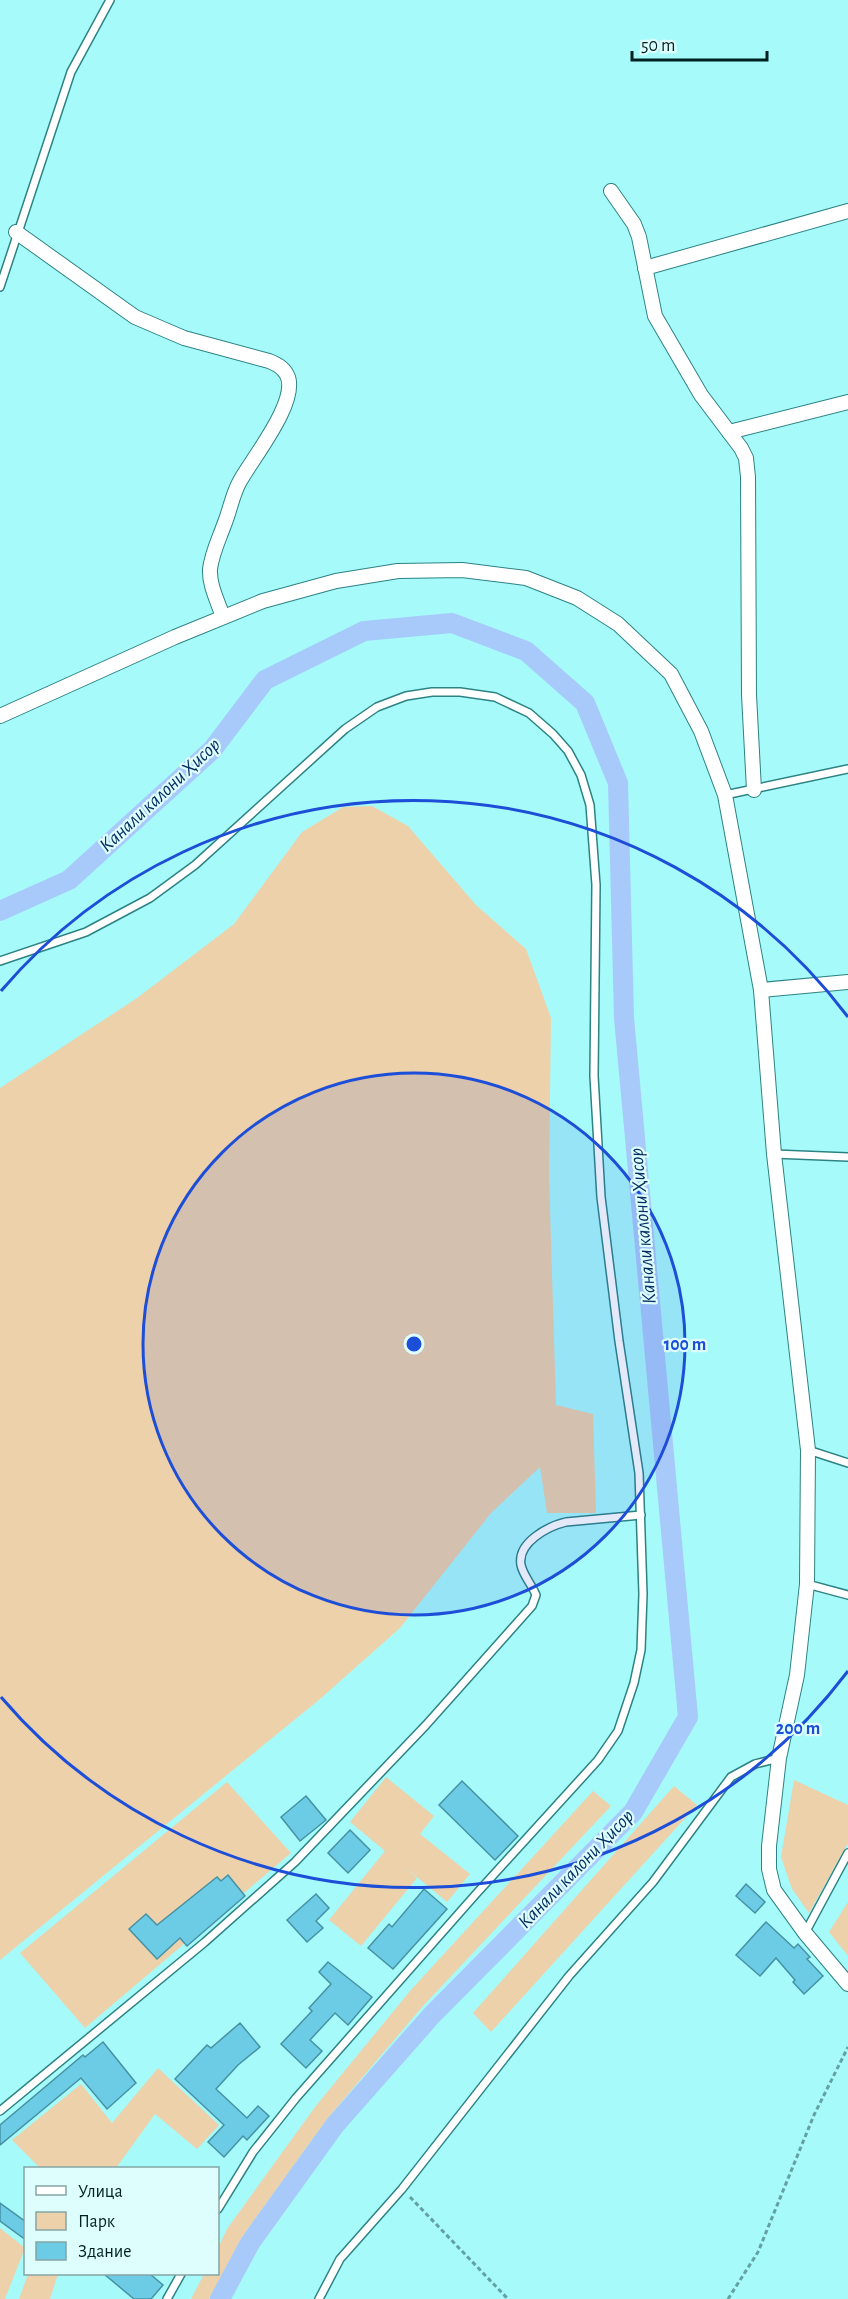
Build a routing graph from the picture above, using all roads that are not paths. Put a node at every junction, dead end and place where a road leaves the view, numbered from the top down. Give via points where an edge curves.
1 (110, 0) edge
2 (611, 191) dead end
3 (848, 211) edge
4 (16, 232) junction
5 (645, 267) junction
6 (0, 287) edge
7 (848, 402) edge
8 (729, 432) junction
9 (223, 618) junction
10 (0, 716) edge
11 (848, 769) edge
12 (754, 790) junction
13 (725, 795) junction
14 (0, 961) edge
15 (848, 982) edge
16 (761, 990) junction
17 (774, 1154) junction
18 (848, 1157) edge
19 (808, 1450) junction
20 (848, 1463) edge
21 (641, 1515) junction
22 (807, 1584) junction
23 (848, 1595) edge
24 (779, 1758) junction
25 (848, 1853) edge
26 (805, 1934) junction
27 (848, 1984) edge
28 (0, 2111) edge
29 (219, 2207) edge
30 (180, 2275) edge
31 (167, 2299) edge
32 (319, 2299) edge

1 - 4 lane via 71,72
2 - 5 street via 634,224
3 - 5 street
4 - 6 lane
4 - 9 street via 135,317 184,338 269,361 288,375 286,402 239,483 215,546 211,580
5 - 8 street via 655,316 700,395
7 - 8 street
8 - 12 street via 746,458 748,477 749,695
9 - 10 street
9 - 13 street via 263,602 336,582 398,571 462,570 526,578 577,598 618,624 671,674 701,731
11 - 12 lane
12 - 13 lane
13 - 16 street
14 - 21 lane via 86,932 150,898 195,865 345,729 377,707 406,696 460,692 495,697 529,713 568,751 590,805 596,885 594,1076 602,1197 639,1473
15 - 16 street
16 - 17 street
17 - 18 lane
17 - 19 street
19 - 20 lane
19 - 22 street
21 - 28 lane via 566,1522 538,1535 524,1550 521,1564 536,1594 532,1606 426,1725 295,1862 205,1942
21 - 29 lane via 641,1650 618,1731 598,1760 296,2098 253,2152
22 - 23 lane
22 - 24 street via 796,1675
24 - 26 street via 769,1869 774,1890
24 - 32 lane via 755,1764 731,1777 653,1882 569,1976 402,2188 340,2259
25 - 26 lane
26 - 27 street
30 - 31 lane

